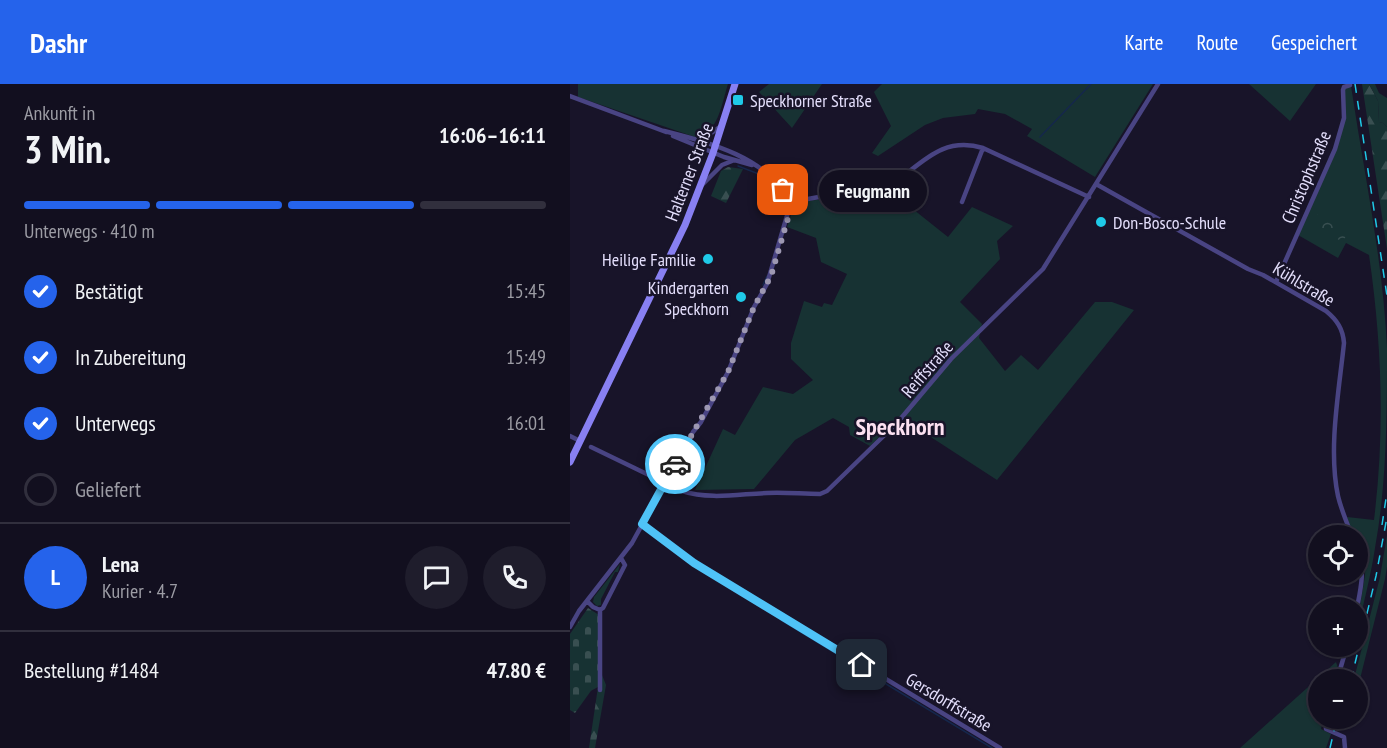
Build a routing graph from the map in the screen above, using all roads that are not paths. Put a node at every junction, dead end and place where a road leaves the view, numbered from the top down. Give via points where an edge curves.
1 (735, 84) edge
2 (1158, 84) edge
3 (1350, 85) edge
4 (570, 96) edge
5 (723, 124) junction
6 (664, 131) junction
7 (697, 140) junction
8 (984, 148) junction
9 (715, 150) junction
10 (733, 160) junction
11 (755, 166) junction
12 (1096, 184) junction
13 (702, 185) junction
14 (1089, 197) junction
15 (791, 202) junction
16 (962, 202) dead end
17 (1276, 282) junction
18 (575, 439) edge
19 (591, 447) dead end
20 (570, 462) edge
21 (665, 483) junction
22 (642, 524) junction
23 (1348, 525) edge
24 (621, 558) junction
25 (587, 601) junction
26 (600, 610) junction
27 (570, 627) edge
28 (600, 690) dead end
29 (1326, 729) edge
30 (1000, 748) edge
31 (1345, 748) edge

1 - 5 main road, Halterner Straße
2 - 12 street, Reiffstraße
3 - 17 street, Christophstraße via 1342,90 1344,118 1335,149
4 - 6 street
5 - 7 street
5 - 9 main road, Halterner Straße
6 - 7 street
6 - 9 street
7 - 9 street
8 - 14 street
8 - 15 street via 966,143 950,146 873,194
8 - 16 street
9 - 10 street
9 - 11 street
9 - 13 main road, Halterner Straße
10 - 11 street
10 - 13 street via 722,165
11 - 15 street via 777,183
12 - 14 street, Reiffstraße
12 - 17 street, Kühlstraße
13 - 18 main road, Halterner Straße via 667,264
14 - 21 street, Reiffstraße via 1042,269 827,491 715,497 694,495
15 - 21 street via 771,276 728,372
17 - 23 street, Kühlstraße via 1326,311 1343,336 1334,455 1338,495
18 - 20 main road, Halterner Straße
19 - 21 street, Reiffstraße
21 - 22 street
22 - 24 street
22 - 30 street, Gersdorffstraße via 694,563
24 - 25 street
24 - 26 street via 625,565
25 - 26 street
25 - 27 street
26 - 28 street
29 - 31 street via 1344,737

